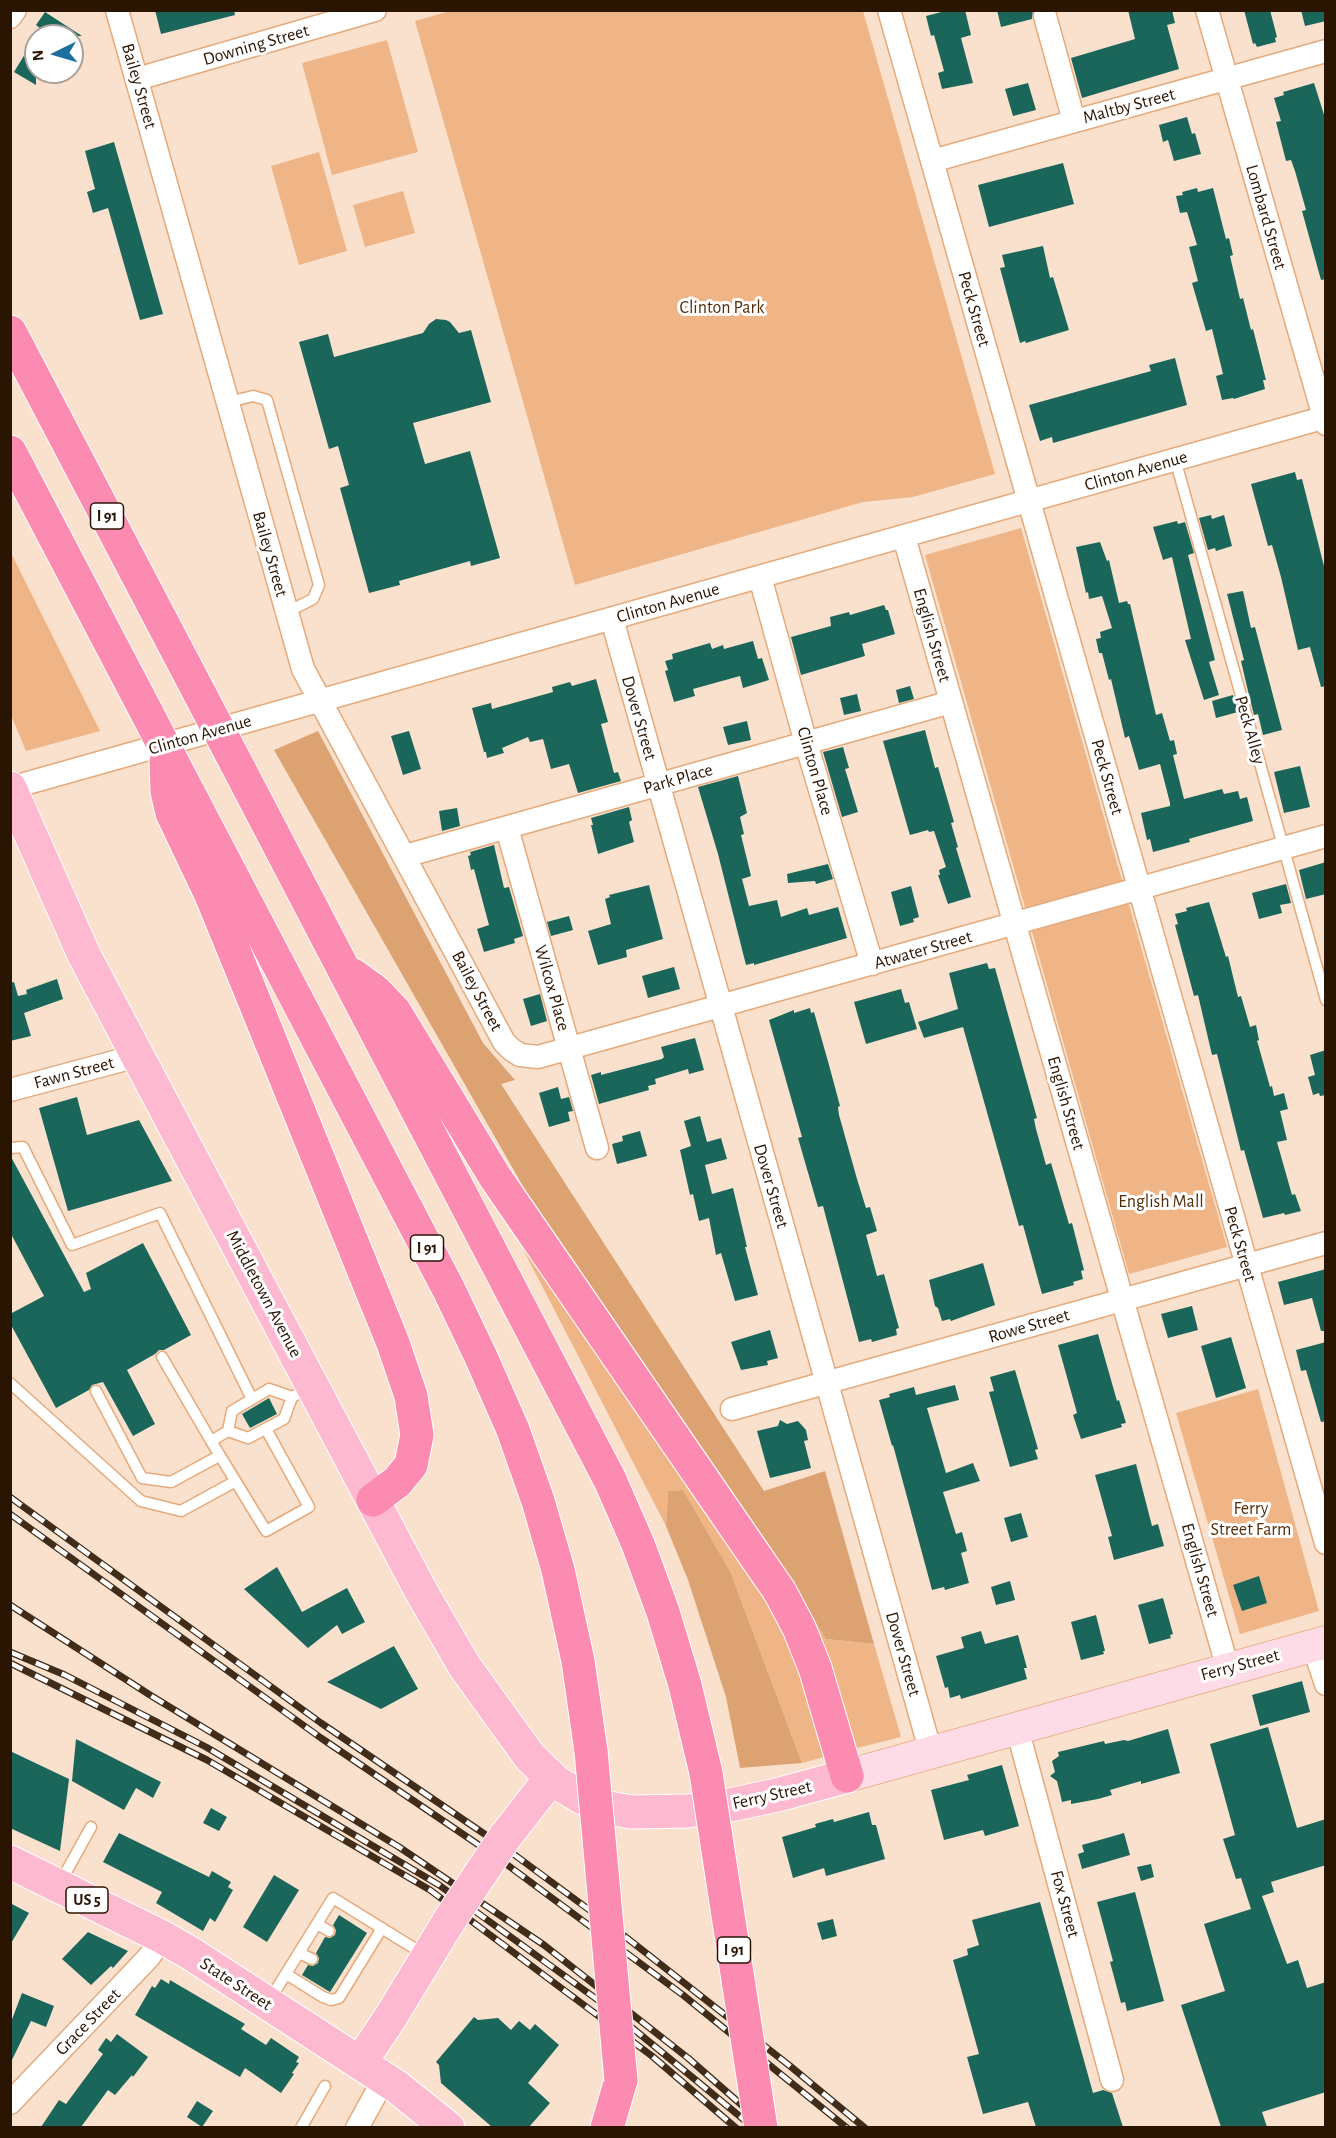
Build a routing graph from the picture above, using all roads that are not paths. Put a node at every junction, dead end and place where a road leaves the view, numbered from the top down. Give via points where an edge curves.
1 (15, 10) edge
2 (117, 10) edge
3 (375, 10) edge
4 (889, 10) edge
5 (1207, 10) edge
6 (1045, 16) dead end
7 (10, 17) edge
8 (1326, 51) edge
9 (137, 79) junction
10 (1227, 79) junction
11 (1074, 121) junction
12 (932, 161) junction
13 (10, 332) edge
14 (228, 402) junction
15 (1325, 419) edge
16 (10, 452) edge
17 (1175, 459) junction
18 (1029, 502) junction
19 (904, 537) junction
20 (760, 577) junction
21 (287, 612) junction
22 (612, 619) junction
23 (322, 701) junction
24 (951, 702) junction
25 (806, 743) junction
26 (170, 768) junction
27 (658, 785) junction
28 (10, 788) edge
29 (507, 828) junction
30 (1326, 836) edge
31 (1283, 848) junction
32 (405, 856) junction
33 (1139, 890) junction
34 (1014, 924) junction
35 (872, 964) junction
36 (344, 969) junction
37 (1326, 1000) edge
38 (721, 1006) junction
39 (569, 1048) junction
40 (520, 1055) joint
41 (137, 1056) junction
42 (10, 1090) edge
43 (10, 1148) edge
44 (597, 1148) dead end
45 (1326, 1243) edge
46 (1246, 1266) junction
47 (1123, 1300) junction
48 (162, 1357) dead end
49 (10, 1383) edge
50 (827, 1383) junction
51 (96, 1391) dead end
52 (302, 1391) junction
53 (252, 1399) junction
54 (732, 1409) dead end
55 (266, 1429) junction
56 (228, 1431) junction
57 (211, 1441) junction
58 (219, 1456) junction
59 (234, 1482) junction
60 (373, 1500) junction
61 (1326, 1543) edge
62 (1319, 1643) edge
63 (1228, 1669) junction
64 (1326, 1684) edge
65 (1017, 1728) junction
66 (931, 1753) junction
67 (847, 1776) junction
68 (551, 1778) junction
69 (91, 1827) dead end
70 (10, 1862) edge
71 (59, 1886) junction
72 (317, 1924) junction
73 (382, 1928) junction
74 (329, 1931) dead end
75 (162, 1937) junction
76 (299, 1953) junction
77 (428, 1957) junction
78 (312, 1959) dead end
79 (286, 1974) junction
80 (267, 2004) junction
81 (372, 2071) junction
82 (621, 2080) junction
83 (1112, 2080) dead end
84 (325, 2086) dead end
85 (10, 2103) edge
86 (301, 2127) edge
87 (357, 2127) edge
88 (448, 2127) edge
89 (607, 2127) edge
90 (625, 2127) edge
91 (760, 2127) edge

1 - 7 street
2 - 9 street, Bailey Street
3 - 9 street, Downing Street
4 - 12 street, Peck Street
5 - 10 street, Lombard Street
6 - 11 street
8 - 10 street, Maltby Street
9 - 14 street, Bailey Street
10 - 11 street, Maltby Street
10 - 15 street, Lombard Street
11 - 12 street, Maltby Street
12 - 18 street, Peck Street
13 - 36 highway, I 91, bridge
14 - 21 street, Bailey Street
14 - 21 lane via 257,396 267,400 313,563 317,592
15 - 17 street, Clinton Avenue
16 - 26 highway, I 91, bridge via 148,715
17 - 18 street, Clinton Avenue
17 - 31 lane, Peck Alley
18 - 19 street, Clinton Avenue
18 - 33 street, Peck Street
19 - 20 street, Clinton Avenue
19 - 24 street, English Street
20 - 22 street, Clinton Avenue
20 - 25 street, Clinton Place
21 - 23 street, Bailey Street via 303,669
22 - 23 street, Clinton Avenue
22 - 27 street, Dover Street
23 - 28 street, Clinton Avenue
23 - 32 street, Bailey Street
24 - 25 street, Park Place
24 - 34 street, English Street
25 - 27 street, Park Place
25 - 35 street, Clinton Place
26 - 60 highway via 172,813 243,973 411,1396 417,1435 411,1465 397,1482
26 - 82 highway, I 91, bridge via 453,1299 509,1421 538,1501 578,1661 591,1751
27 - 29 street, Park Place
27 - 38 street, Dover Street
28 - 41 main road, Middletown Avenue via 84,955
29 - 32 street, Park Place
29 - 39 street, Wilcox Place
30 - 31 street, Atwater Street
31 - 33 street, Atwater Street
31 - 37 lane, Peck Alley
32 - 40 street, Bailey Street via 504,1042
33 - 34 street, Atwater Street
33 - 46 street, Peck Street
34 - 35 street, Atwater Street
34 - 47 street, English Street
35 - 38 street, Atwater Street
36 - 67 highway via 375,991 394,1012 495,1177 776,1586 815,1668
36 - 91 highway, I 91, bridge via 610,1480 669,1629 706,1773
38 - 39 street, Atwater Street
38 - 50 street, Dover Street
39 - 40 street, Atwater Street via 538,1057
39 - 44 street, Wilcox Place
41 - 42 street, Fawn Street
41 - 52 main road, Middletown Avenue
43 - 53 lane via 23,1147 72,1245 160,1213
45 - 46 street, Rowe Street
46 - 47 street, Rowe Street
46 - 61 street, Peck Street
47 - 50 street, Rowe Street
47 - 63 street, English Street
48 - 57 lane
49 - 59 lane via 141,1501 181,1511
50 - 54 street, Rowe Street
50 - 66 street, Dover Street
51 - 58 lane via 142,1478 171,1482
52 - 53 lane via 269,1389
52 - 55 lane via 285,1419
52 - 60 main road, Middletown Avenue
53 - 56 lane via 232,1410
55 - 56 lane via 248,1438
55 - 59 lane via 309,1507 266,1531
56 - 57 lane
57 - 58 lane
58 - 59 lane
60 - 68 main road, Middletown Avenue via 465,1667 530,1757
62 - 63 main road, Ferry Street
62 - 64 street
63 - 65 main road, Ferry Street
65 - 66 main road, Ferry Street
65 - 83 street, Fox Street
66 - 67 main road, Ferry Street
67 - 68 main road, Ferry Street via 730,1805 651,1812 621,1811 596,1804
68 - 77 main road, bridge via 506,1837
69 - 71 lane
70 - 71 main road, State Street / US 5
71 - 75 main road, State Street / US 5
72 - 73 lane via 333,1898
72 - 74 lane
72 - 76 lane
73 - 77 lane
73 - 79 lane via 362,1951 339,1998 323,1997
75 - 80 main road, State Street / US 5
75 - 85 street, Grace Street via 149,1957
76 - 78 lane
76 - 79 lane
77 - 81 main road
79 - 80 lane
80 - 81 main road, State Street / US 5
81 - 87 street
81 - 88 main road, State Street / US 5
82 - 89 highway
82 - 90 highway, I 91
84 - 86 lane

